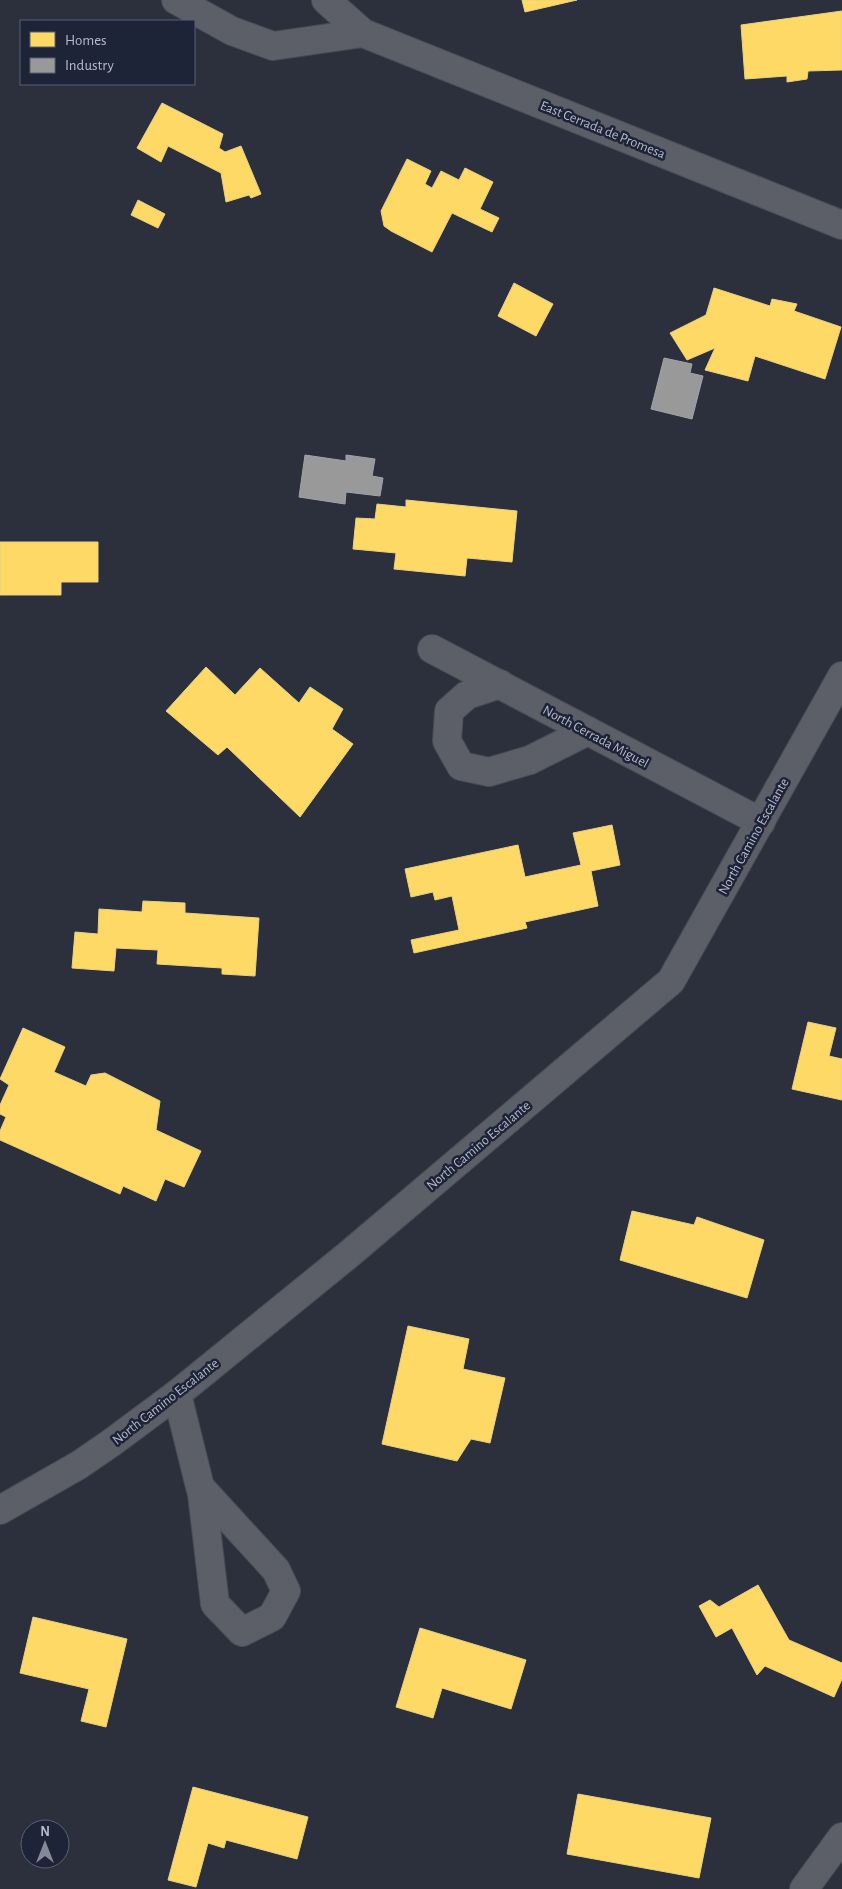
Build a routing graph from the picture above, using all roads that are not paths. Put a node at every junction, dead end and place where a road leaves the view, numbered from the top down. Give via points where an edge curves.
1 (176, 0) edge
2 (326, 0) edge
3 (363, 33) junction
4 (842, 226) edge
5 (432, 649) dead end
6 (842, 676) edge
7 (500, 684) junction
8 (588, 731) junction
9 (760, 822) junction
10 (177, 1394) junction
11 (200, 1487) junction
12 (0, 1510) edge
13 (842, 1837) edge
14 (804, 1889) edge

1 - 3 street via 232,31 273,46
2 - 3 street, East Cerrada de Promesa
3 - 4 street, East Cerrada de Promesa
5 - 7 street, North Cerrada Miguel
6 - 9 street, North Camino Escalante
7 - 8 street, North Cerrada Miguel
7 - 8 street via 467,695 450,711 447,741 461,766 489,772 530,760
8 - 9 street, North Cerrada Miguel
9 - 10 street, North Camino Escalante via 671,981 348,1255
10 - 11 street
10 - 12 street, North Camino Escalante via 82,1463
11 - 11 street via 215,1604 242,1632 272,1617 286,1591 276,1570
13 - 14 street

